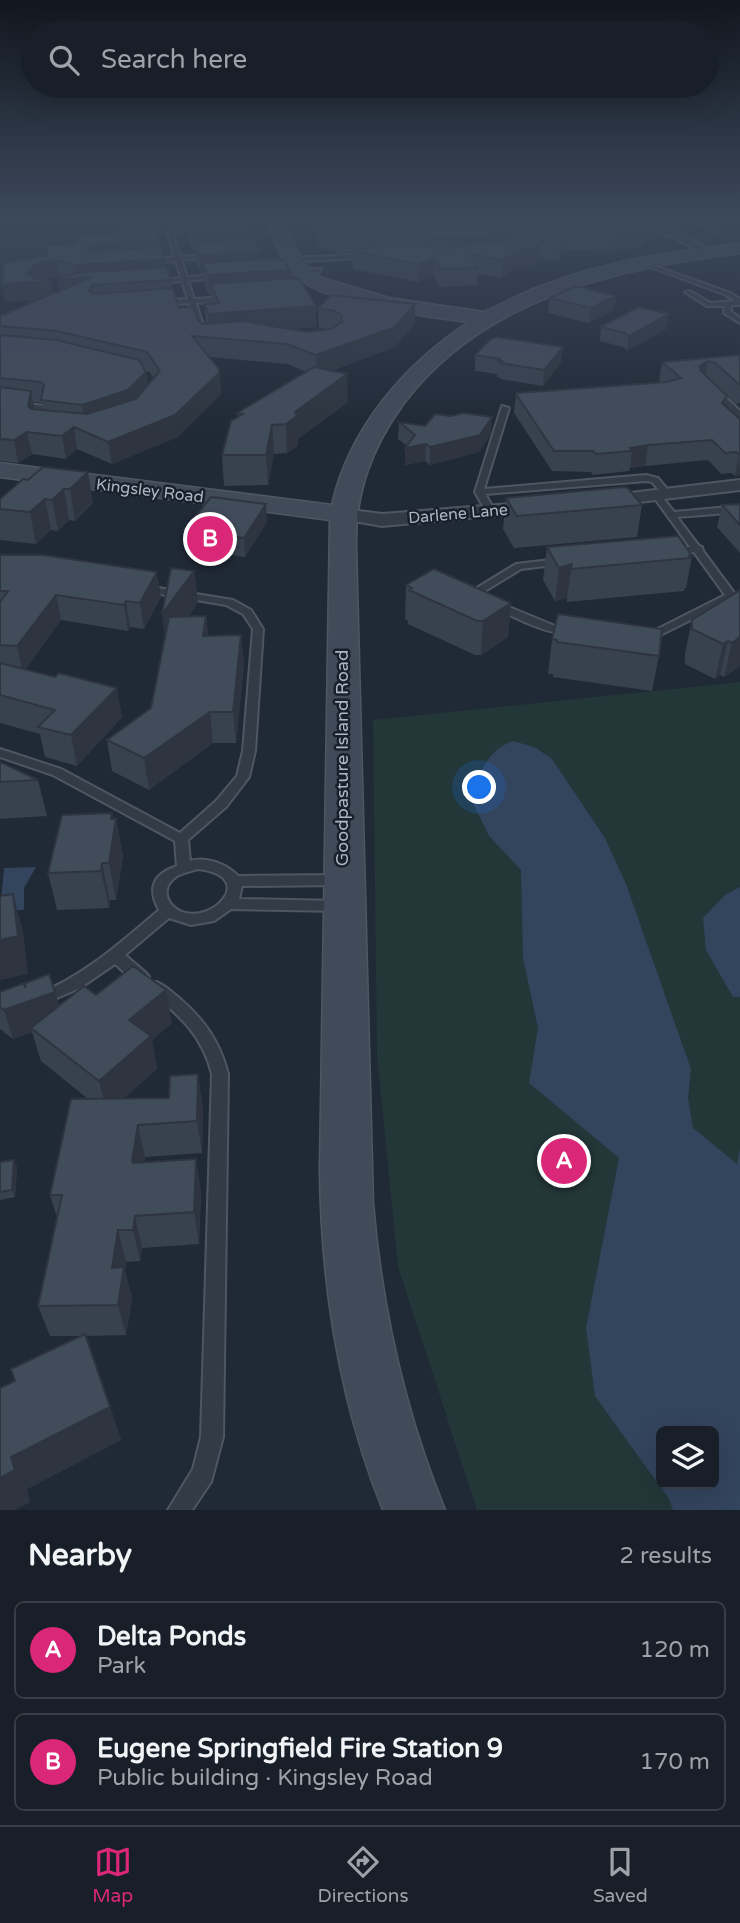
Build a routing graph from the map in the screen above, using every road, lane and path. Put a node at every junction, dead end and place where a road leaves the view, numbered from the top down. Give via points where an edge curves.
1 (188, 289) edge
2 (367, 289) edge
3 (547, 289) edge
4 (714, 289) edge
5 (688, 292) dead end
6 (232, 298) edge
7 (192, 301) junction
8 (740, 303) edge
9 (151, 304) edge
10 (729, 304) junction
11 (485, 318) junction
12 (740, 321) edge
13 (216, 339) edge
14 (706, 387) edge
15 (0, 403) edge
16 (505, 408) dead end
17 (739, 418) edge
18 (50, 428) edge
19 (0, 470) edge
20 (740, 485) edge
21 (480, 492) junction
22 (662, 495) junction
23 (593, 502) edge
24 (554, 505) edge
25 (740, 509) edge
26 (490, 510) junction
27 (343, 514) junction
28 (672, 515) junction
29 (699, 549) junction
30 (657, 553) edge
31 (574, 561) edge
32 (134, 587) edge
33 (736, 598) edge
34 (578, 632) edge
35 (642, 640) edge
36 (0, 752) edge
37 (181, 839) junction
38 (184, 866) junction
39 (234, 881) junction
40 (341, 893) junction
41 (229, 904) junction
42 (167, 911) junction
43 (114, 955) junction
44 (21, 1004) edge
45 (178, 1510) edge
46 (414, 1510) edge

1 - 7 lane
2 - 11 main road
3 - 11 main road, Goodpasture Island Road
4 - 8 lane
5 - 10 lane via 706,304
6 - 7 lane
7 - 9 lane
7 - 13 lane via 205,340
8 - 10 lane
10 - 12 lane via 726,312
11 - 27 main road, Goodpasture Island Road via 430,360 399,393 362,451
14 - 17 street
15 - 18 lane via 42,408 38,426
16 - 21 lane
19 - 27 main road, Kingsley Road via 34,483
20 - 22 street
21 - 22 lane via 646,478 655,481
21 - 26 lane
22 - 23 street
22 - 28 lane
24 - 26 street, Darlene Lane
25 - 28 lane
26 - 27 street, Darlene Lane via 382,520
27 - 40 main road, Goodpasture Island Road
28 - 29 lane
29 - 30 lane
29 - 33 lane
31 - 34 lane via 519,566 472,594 553,629
32 - 37 lane via 229,602 247,612 258,629 243,777 221,804
33 - 35 lane
36 - 37 lane via 57,772
37 - 38 lane
38 - 39 lane via 210,864
38 - 42 lane via 160,885 160,904
39 - 40 lane
39 - 41 lane
40 - 41 lane
40 - 46 main road, Goodpasture Island Road via 348,1220 382,1420
41 - 42 lane via 219,912 191,919
42 - 43 lane
43 - 44 lane via 62,991
43 - 45 lane via 201,1029 213,1045 220,1074 212,1437 203,1474

